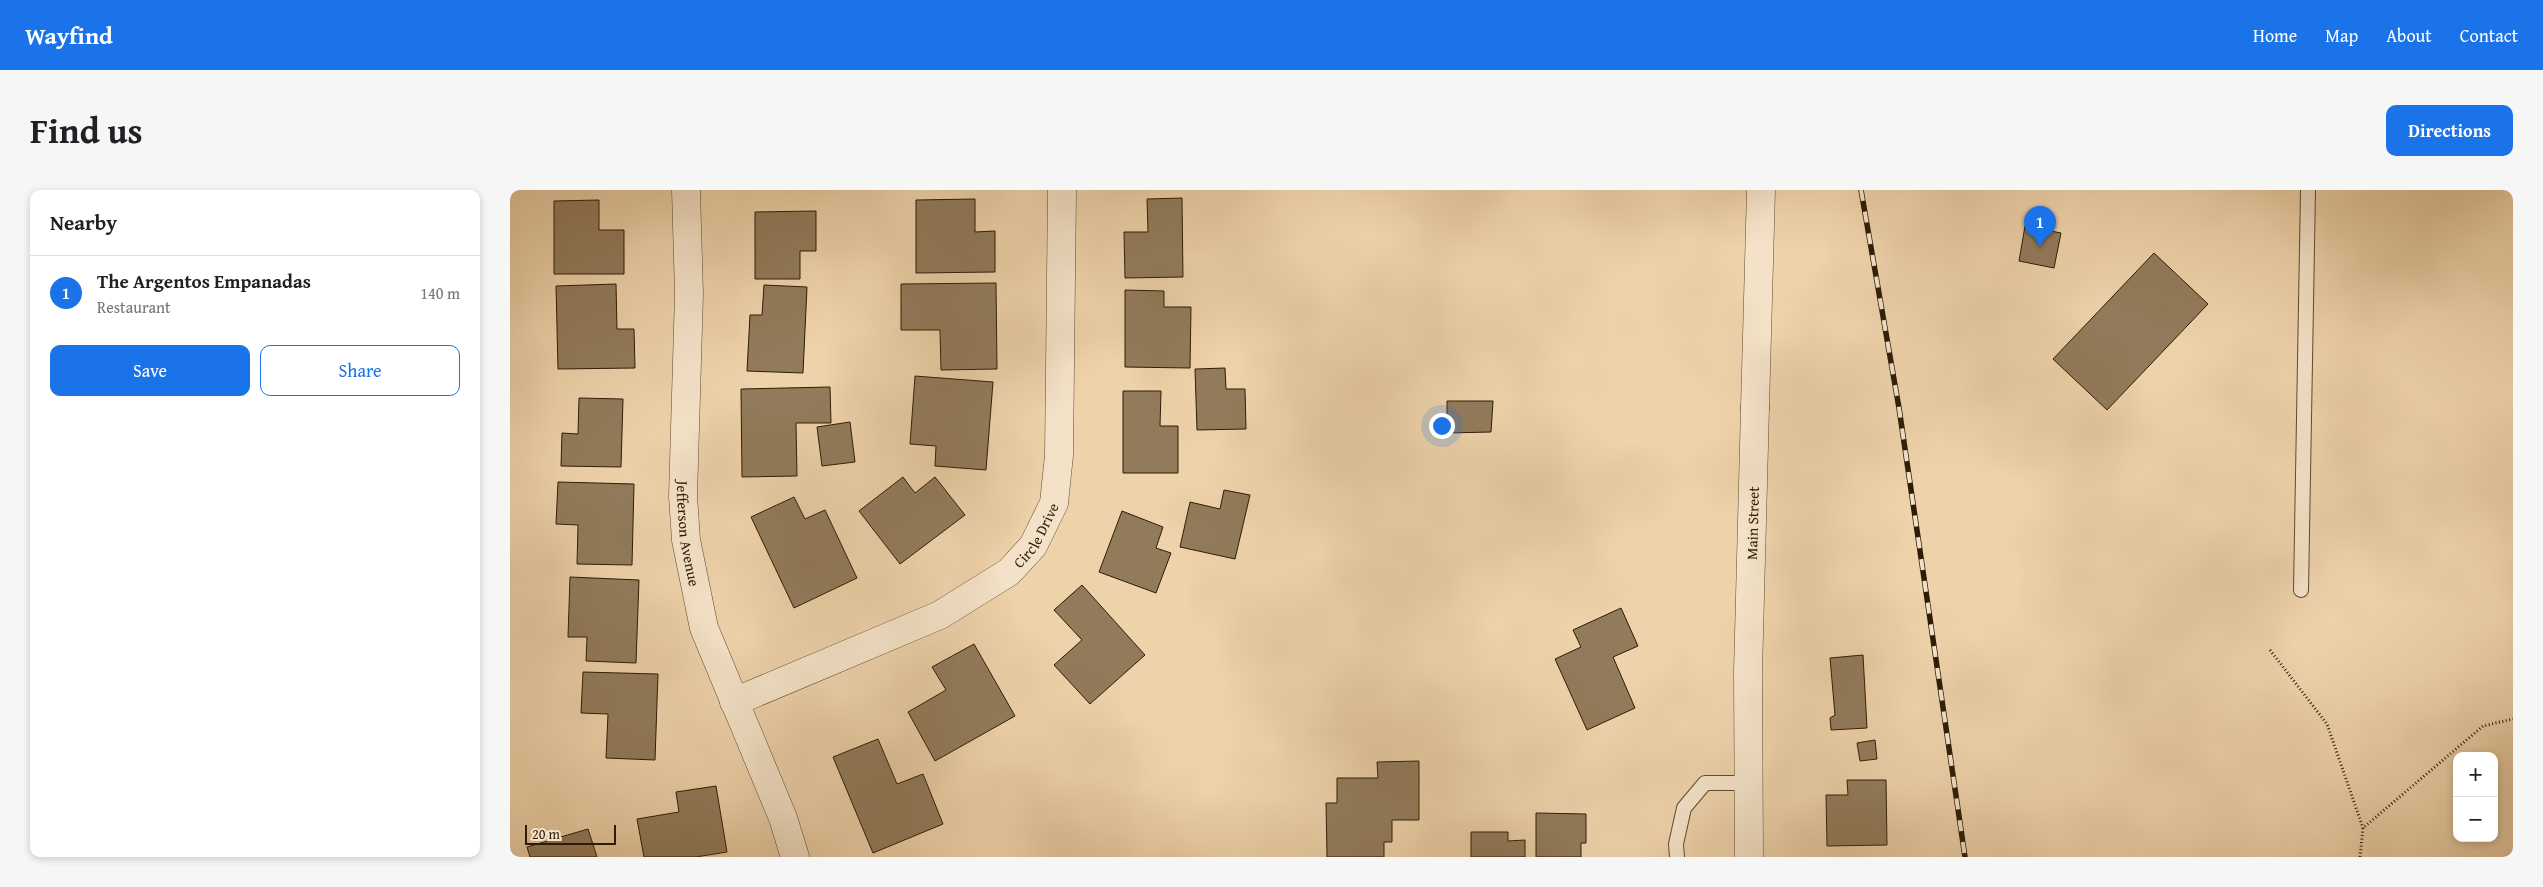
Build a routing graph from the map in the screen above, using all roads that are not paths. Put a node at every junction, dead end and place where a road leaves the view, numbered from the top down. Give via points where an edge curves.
1 (686, 190) edge
2 (1062, 190) edge
3 (1760, 190) edge
4 (2308, 190) edge
5 (2301, 590) dead end
6 (734, 702) junction
7 (1748, 783) junction
8 (796, 857) edge
9 (1677, 857) edge
10 (1749, 857) edge

1 - 6 street, Jefferson Avenue via 689,294 683,496 686,540 704,628
2 - 6 street, Circle Drive via 1059,455 1054,503 1033,546 1009,572 940,615
3 - 7 street, Main Street
4 - 5 lane
6 - 8 street, Jefferson Avenue
7 - 9 lane via 1705,783 1684,808 1676,844
7 - 10 street, Main Street

